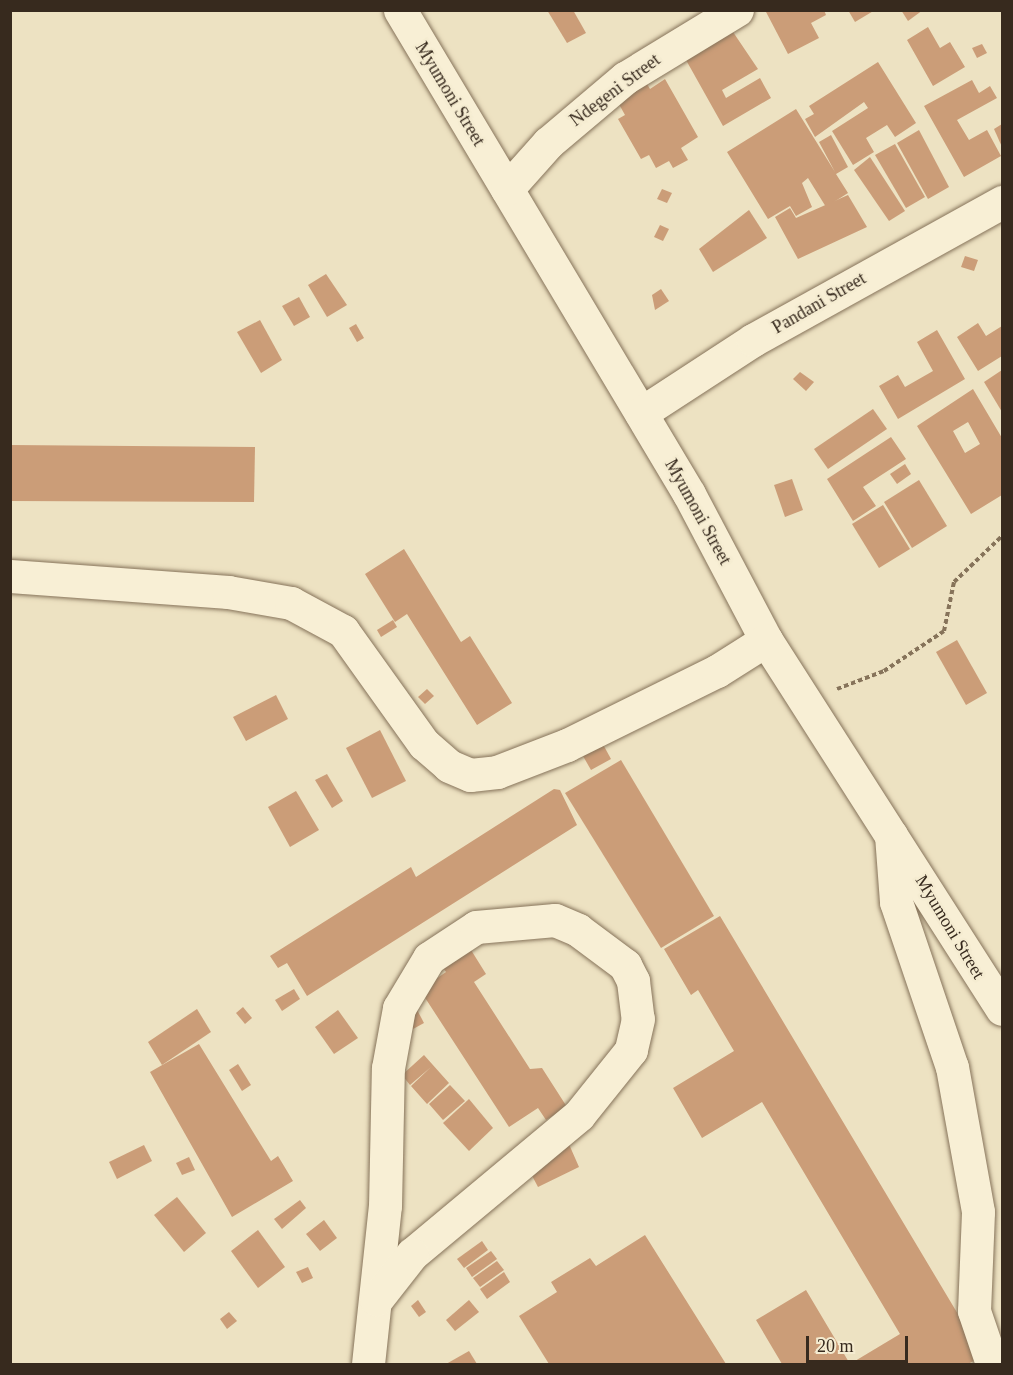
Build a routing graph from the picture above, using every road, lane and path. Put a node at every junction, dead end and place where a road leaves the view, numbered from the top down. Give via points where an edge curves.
1 (400, 10) edge
2 (738, 10) edge
3 (507, 189) junction
4 (1002, 202) edge
5 (641, 413) junction
6 (1002, 537) edge
7 (12, 578) edge
8 (766, 640) junction
9 (802, 698) junction
10 (891, 831) junction
11 (1002, 1009) edge
12 (376, 1300) junction
13 (368, 1365) edge
14 (992, 1365) edge

1 - 3 street, Myumoni Street
2 - 3 street, Ndegeni Street via 625,78 548,143
3 - 5 street, Myumoni Street
4 - 5 street, Pandani Street via 753,340
5 - 8 street, Myumoni Street
6 - 9 path via 954,582 944,631 884,671
7 - 8 street via 228,592 291,603 343,631 424,744 449,766 470,775 497,772 567,745 717,671
8 - 9 street, Myumoni Street
9 - 10 street, Myumoni Street
10 - 11 street, Myumoni Street
10 - 14 street via 896,902 952,1067 978,1212 974,1311
12 - 12 street via 391,1038 416,975 447,943 476,927 555,920 578,930 618,959 633,981 638,1019 631,1050 579,1115 412,1254
12 - 13 street

